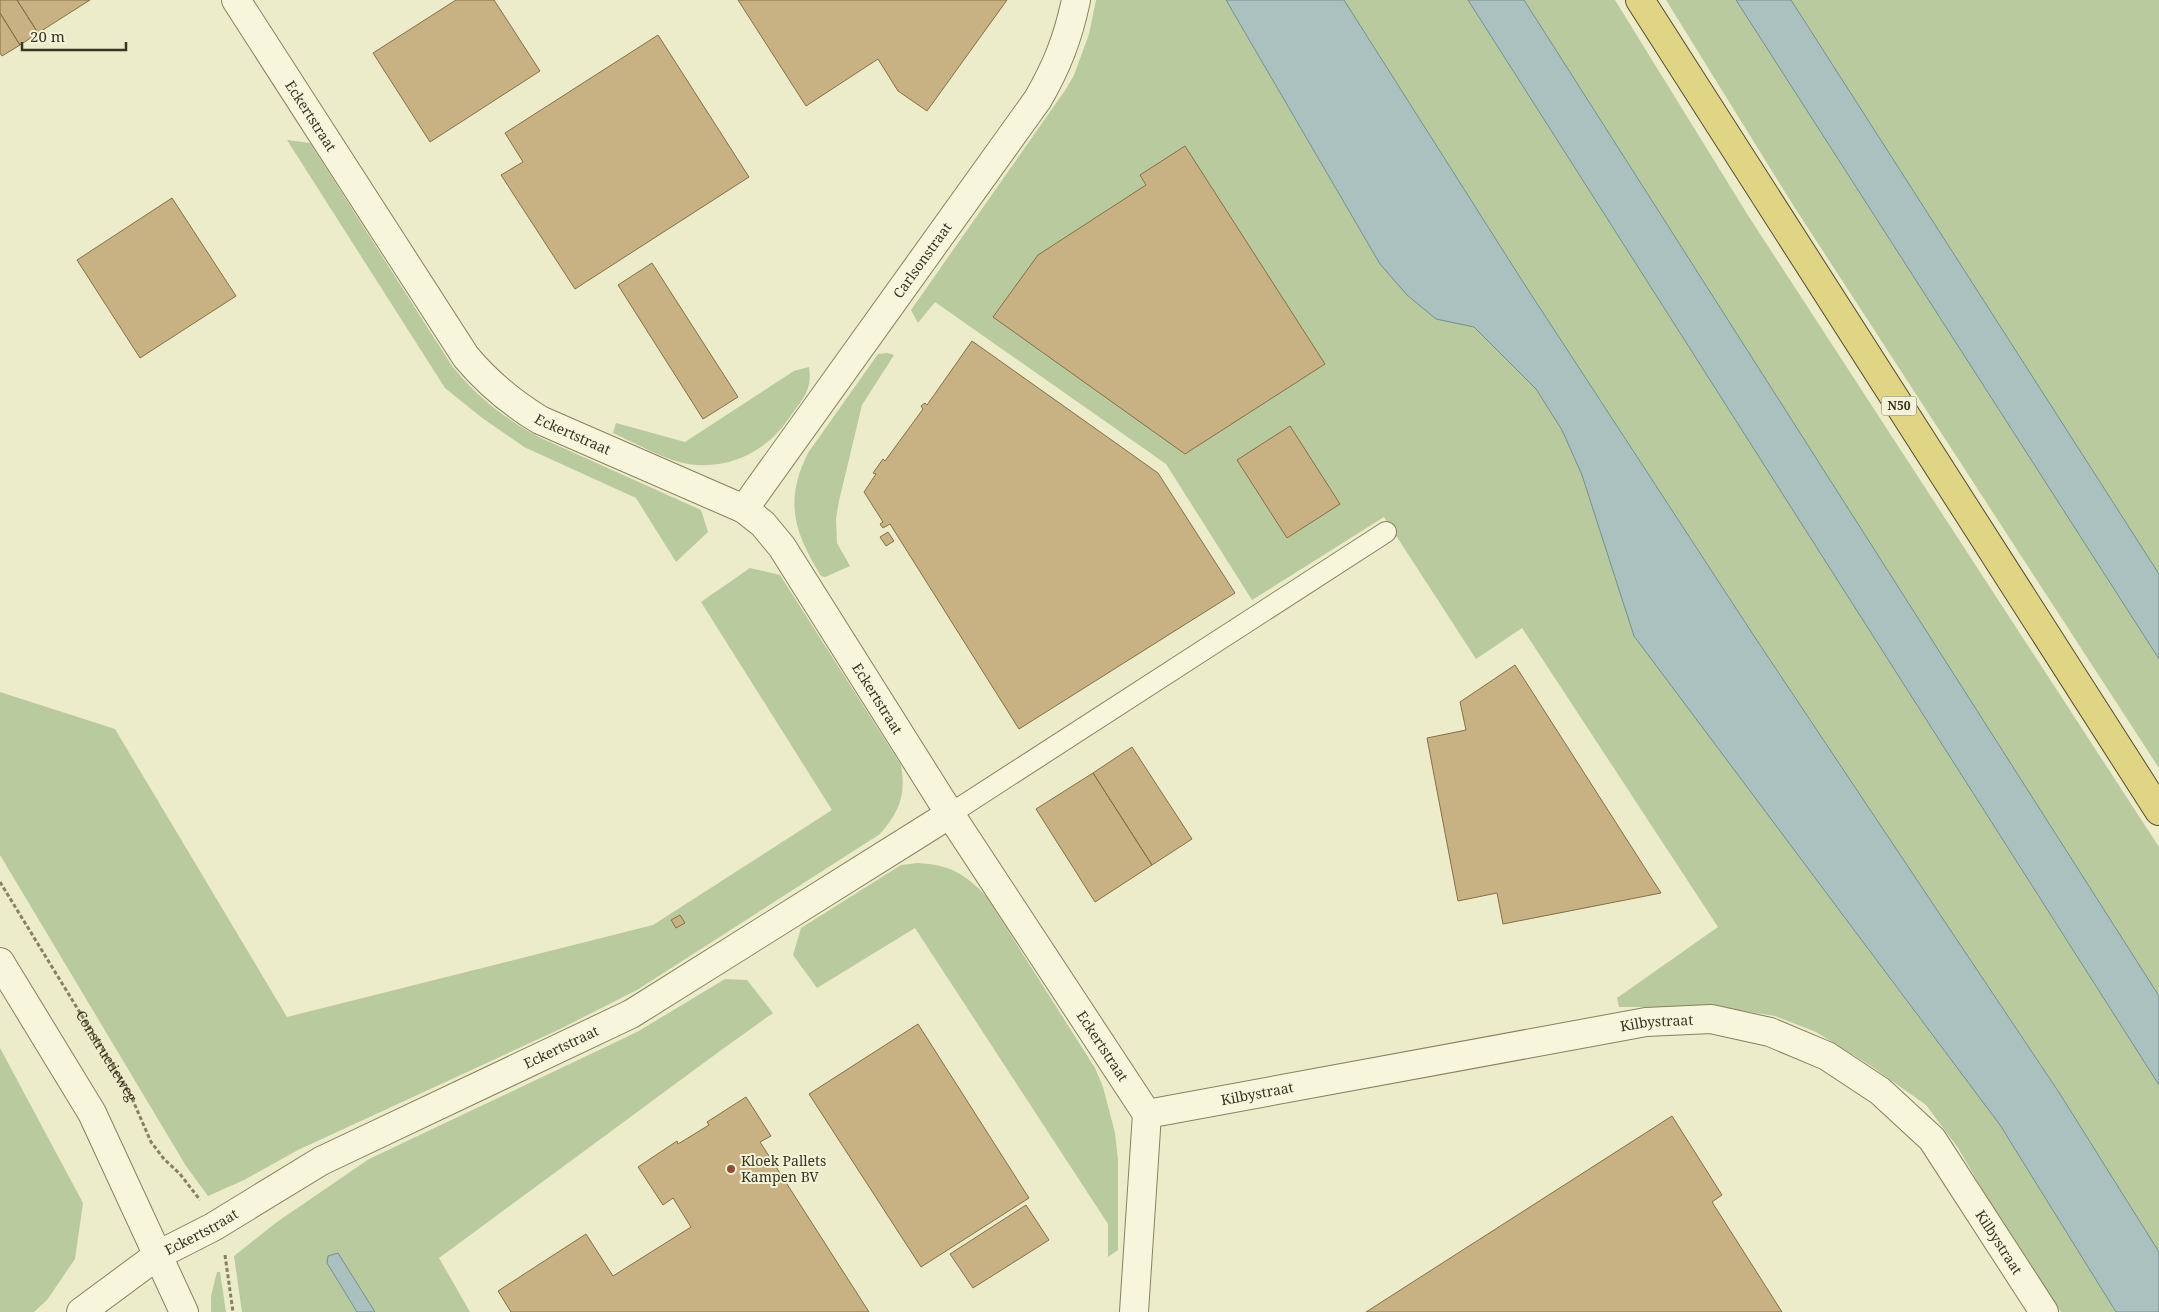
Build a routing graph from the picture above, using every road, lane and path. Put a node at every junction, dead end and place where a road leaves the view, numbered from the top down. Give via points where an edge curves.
1 (236, 0) edge
2 (1076, 0) edge
3 (1640, 0) edge
4 (744, 509) junction
5 (1386, 532) dead end
6 (2159, 811) edge
7 (950, 814) junction
8 (0, 882) edge
9 (0, 962) edge
10 (1147, 1114) junction
11 (213, 1227) junction
12 (158, 1255) junction
13 (81, 1312) edge
14 (184, 1312) edge
15 (233, 1312) edge
16 (1134, 1312) edge
17 (2044, 1312) edge

1 - 4 street, Eckertstraat via 466,358 479,373 515,405 540,420
2 - 4 street, Carlsonstraat via 1055,70 1038,99
3 - 6 highway, N50
4 - 7 street, Eckertstraat via 763,524 782,547
5 - 7 lane
7 - 10 street, Eckertstraat
7 - 11 street, Eckertstraat via 631,1014 322,1161
8 - 11 path, Constructieweg via 131,1096 151,1142 197,1194
9 - 12 street via 92,1113
10 - 16 street
10 - 17 street, Kilbystraat via 1646,1022 1711,1019 1770,1032 1827,1056 1880,1091 1932,1139
11 - 12 street, Eckertstraat
11 - 15 path, Constructieweg via 227,1259
12 - 13 street, Eckertstraat
12 - 14 street

